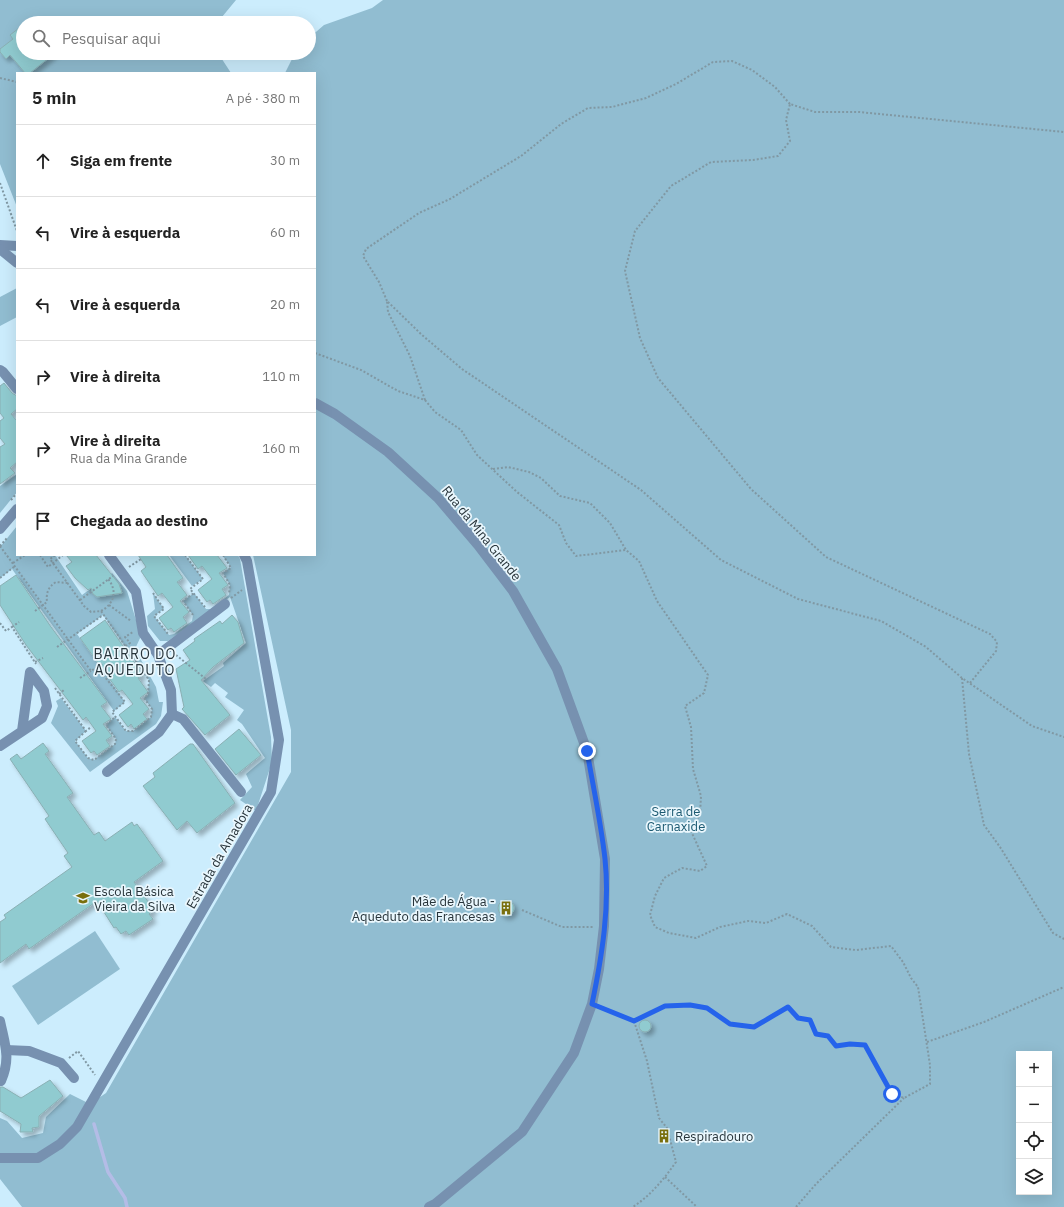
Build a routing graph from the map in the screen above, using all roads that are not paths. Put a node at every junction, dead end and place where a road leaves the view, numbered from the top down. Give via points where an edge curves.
1 (0, 245) edge
2 (16, 246) edge
3 (0, 249) edge
4 (16, 262) edge
5 (0, 370) edge
6 (16, 388) edge
7 (316, 404) edge
8 (16, 510) edge
9 (0, 529) edge
10 (110, 556) edge
11 (244, 556) edge
12 (225, 604) road end
13 (158, 655) junction
14 (172, 714) junction
15 (22, 731) junction
16 (0, 746) edge
17 (107, 772) dead end
18 (241, 792) dead end
19 (0, 1022) edge
20 (6, 1050) junction
21 (74, 1078) dead end
22 (1, 1081) dead end
23 (0, 1158) edge
24 (429, 1207) edge

1 - 2 street
3 - 4 street
5 - 6 street
7 - 24 street, Rua da Mina Grande via 388,452 438,498 513,591 557,668 587,751 605,859 604,926 599,969 592,1004 574,1053 522,1132 436,1204
8 - 9 street
10 - 13 street via 136,592 143,633
11 - 23 street, Estrada da Amadora via 279,740 271,792 77,1126 60,1144 38,1158
12 - 13 street
13 - 14 street via 171,690
14 - 17 street via 159,732
14 - 18 street via 183,719
15 - 15 street via 42,718 47,706 44,691 30,672
15 - 16 street
19 - 20 street
20 - 21 street via 29,1051 61,1063
20 - 22 street via 7,1067

